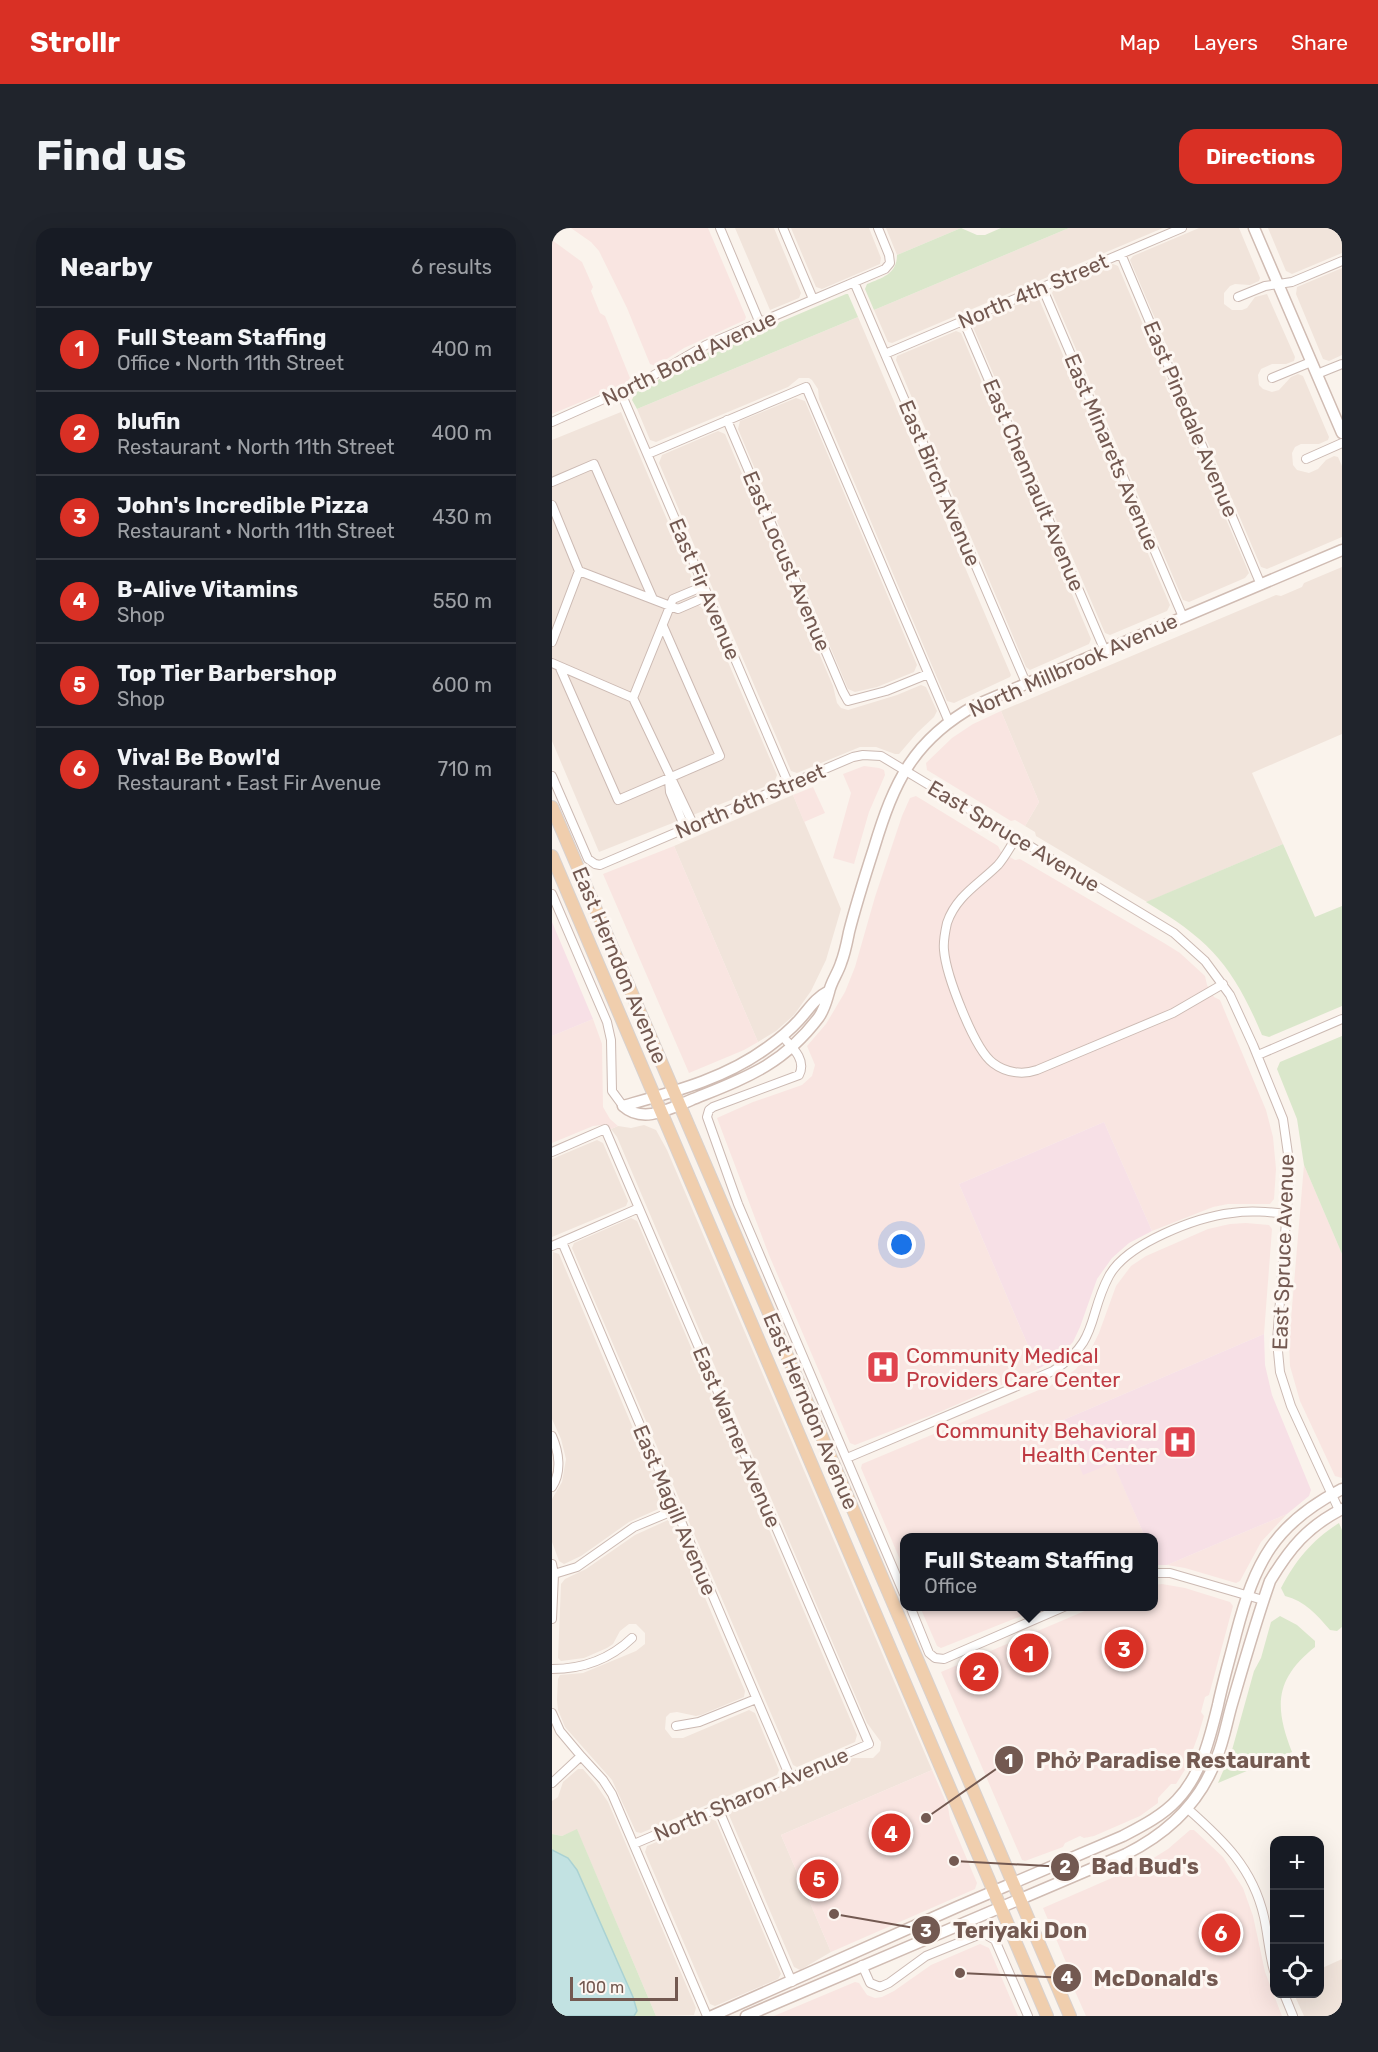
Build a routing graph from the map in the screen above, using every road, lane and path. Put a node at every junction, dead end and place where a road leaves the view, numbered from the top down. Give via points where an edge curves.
1 (720, 228) edge
2 (783, 228) edge
3 (878, 228) edge
4 (1182, 228) edge
5 (1254, 228) edge
6 (1121, 254) junction
7 (1342, 261) edge
8 (854, 282) junction
9 (1278, 284) junction
10 (1042, 287) junction
11 (1238, 297) dead end
12 (813, 299) junction
13 (963, 320) junction
14 (759, 321) junction
15 (885, 354) junction
16 (1311, 362) junction
17 (1342, 364) edge
18 (1317, 374) junction
19 (1272, 378) dead end
20 (621, 393) junction
21 (727, 420) junction
22 (552, 422) edge
23 (1342, 433) edge
24 (1342, 443) edge
25 (648, 454) junction
26 (1306, 459) dead end
27 (552, 482) edge
28 (552, 505) edge
29 (1342, 550) edge
30 (579, 571) junction
31 (1261, 585) junction
32 (704, 586) junction
33 (708, 596) junction
34 (652, 599) junction
35 (670, 606) junction
36 (1183, 617) junction
37 (663, 626) junction
38 (552, 642) edge
39 (1105, 651) junction
40 (552, 663) edge
41 (560, 668) junction
42 (928, 674) junction
43 (1026, 684) junction
44 (633, 698) junction
45 (949, 722) junction
46 (905, 770) junction
47 (552, 776) edge
48 (669, 778) junction
49 (789, 785) junction
50 (552, 807) edge
51 (689, 826) junction
52 (1016, 838) junction
53 (552, 856) edge
54 (552, 894) edge
55 (1223, 984) junction
56 (829, 991) junction
57 (1342, 1019) edge
58 (782, 1036) junction
59 (791, 1046) junction
60 (1257, 1055) junction
61 (674, 1092) junction
62 (656, 1097) junction
63 (680, 1105) junction
64 (623, 1106) junction
65 (662, 1111) junction
66 (552, 1152) edge
67 (639, 1208) junction
68 (1287, 1214) junction
69 (562, 1242) junction
70 (552, 1246) edge
71 (552, 1436) edge
72 (847, 1458) junction
73 (552, 1487) edge
74 (1342, 1489) edge
75 (1331, 1495) junction
76 (675, 1510) junction
77 (1340, 1510) edge
78 (552, 1564) edge
79 (1158, 1573) edge
80 (554, 1574) junction
81 (900, 1584) edge
82 (1246, 1595) junction
83 (1263, 1600) junction
84 (912, 1611) edge
85 (1054, 1611) edge
86 (552, 1619) edge
87 (632, 1638) dead end
88 (552, 1669) edge
89 (756, 1699) junction
90 (552, 1713) edge
91 (1216, 1716) junction
92 (676, 1726) dead end
93 (869, 1744) joint
94 (581, 1756) junction
95 (790, 1777) junction
96 (552, 1783) edge
97 (1176, 1800) junction
98 (718, 1808) junction
99 (1188, 1809) junction
100 (634, 1844) junction
101 (1137, 1848) junction
102 (1013, 1883) junction
103 (994, 1891) junction
104 (1019, 1898) junction
105 (1000, 1906) junction
106 (871, 1945) junction
107 (1270, 1947) edge
108 (862, 1965) junction
109 (792, 1982) junction
110 (796, 1995) junction
111 (1286, 1998) edge
112 (710, 2016) edge
113 (746, 2016) edge
114 (1028, 2016) edge
115 (1047, 2016) edge
116 (1070, 2016) edge
117 (1293, 2016) edge

1 - 14 street
2 - 12 street
3 - 8 street, North Bond Avenue via 890,263
4 - 6 street, North 4th Street
5 - 9 main road
6 - 10 street, North 4th Street
6 - 31 street, East Pinedale Avenue
7 - 9 street
8 - 12 street, North Bond Avenue
8 - 15 street, East Birch Avenue
9 - 11 street
9 - 16 main road
10 - 13 street, North 4th Street
10 - 36 street, East Minarets Avenue
12 - 14 street, North Bond Avenue
13 - 15 street, North 4th Street
13 - 39 street, East Chennault Avenue
14 - 20 street, North Bond Avenue via 696,349
15 - 43 street, East Birch Avenue
16 - 18 main road
16 - 19 street
17 - 18 street
18 - 23 main road
20 - 22 street, North Bond Avenue
20 - 25 street, East Fir Avenue
21 - 25 street
21 - 42 street, East Locust Avenue via 848,701
21 - 42 street via 806,387
24 - 26 street
25 - 32 street, East Fir Avenue
27 - 34 street via 594,464
28 - 30 street
29 - 31 main road, North Millbrook Avenue
30 - 34 street
30 - 38 street
31 - 36 main road, North Millbrook Avenue
32 - 33 street, East Fir Avenue
32 - 35 street via 674,599
33 - 35 street via 678,609
33 - 49 street, East Fir Avenue
34 - 35 street
35 - 37 street
36 - 39 main road, North Millbrook Avenue
37 - 44 street
37 - 48 street via 720,756
39 - 43 main road, North Millbrook Avenue
40 - 41 street
41 - 44 street
41 - 48 street via 618,800
42 - 45 street
43 - 45 main road, North Millbrook Avenue via 976,705
44 - 48 street
45 - 46 main road, North Millbrook Avenue via 923,745
46 - 49 street, North 6th Street via 881,756 863,754
46 - 52 street, East Spruce Avenue
46 - 56 main road, North Millbrook Avenue via 887,806 841,963
47 - 51 street, North 6th Street via 588,859 595,864 608,862
48 - 51 street via 678,789
49 - 51 street, North 6th Street
50 - 61 main road, East Herndon Avenue
52 - 55 street, East Spruce Avenue via 1174,933
52 - 55 street via 1002,860 959,901 944,938 951,980 978,1044 993,1063 1016,1072 1037,1070 1173,1013
53 - 62 main road, East Herndon Avenue
54 - 64 street via 607,1022 612,1091
55 - 60 street, East Spruce Avenue
56 - 58 main road, North Millbrook Avenue via 817,997
56 - 59 main road, North Millbrook Avenue via 827,1005
57 - 60 street
58 - 59 street
58 - 61 main road, North Millbrook Avenue via 739,1066
59 - 63 main road, North Millbrook Avenue via 756,1073
59 - 72 street via 802,1062 799,1075 713,1107 707,1117 738,1204
60 - 68 street, East Spruce Avenue via 1287,1138
61 - 62 main road, North Millbrook Avenue
61 - 63 main road, East Herndon Avenue
62 - 64 main road, North Millbrook Avenue
62 - 65 main road, East Herndon Avenue
63 - 65 main road, North Millbrook Avenue
63 - 102 main road, East Herndon Avenue
64 - 65 main road, North Millbrook Avenue via 641,1115
65 - 103 main road, East Herndon Avenue
66 - 67 street, East Warner Avenue via 605,1129
67 - 69 street
67 - 93 street, East Warner Avenue
68 - 72 street via 1213,1216 1137,1247 1109,1275 1089,1333 1067,1362
68 - 75 street, East Spruce Avenue via 1277,1341 1280,1372
69 - 70 street
69 - 76 street, East Magill Avenue
71 - 73 street via 559,1457
72 - 81 street
74 - 75 main road
75 - 77 street, East Spruce Avenue
75 - 82 main road via 1308,1508 1281,1533 1262,1559
76 - 80 street via 634,1527 577,1567
76 - 89 street, East Magill Avenue
77 - 83 main road via 1306,1532 1294,1545 1270,1581
78 - 80 street
79 - 82 street
80 - 86 street
82 - 83 street
82 - 91 main road
83 - 99 main road via 1218,1756
84 - 85 street via 929,1653 944,1659
87 - 88 street via 599,1661 572,1669
89 - 92 street via 699,1722
89 - 95 street, East Magill Avenue
90 - 94 street via 560,1731
91 - 97 main road via 1198,1768
91 - 99 main road via 1215,1742 1187,1799
93 - 95 street, North Sharon Avenue
94 - 96 street
94 - 100 street via 608,1787
95 - 98 street, North Sharon Avenue
97 - 101 main road via 1176,1809 1140,1838
97 - 102 main road via 1123,1836
98 - 100 street, North Sharon Avenue
98 - 109 street
99 - 101 main road
99 - 107 street via 1227,1845 1246,1873 1262,1909
100 - 112 street
101 - 104 main road
102 - 103 main road
102 - 104 main road, East Herndon Avenue
103 - 105 main road, East Herndon Avenue
103 - 106 main road
104 - 105 main road
104 - 116 main road, East Herndon Avenue
105 - 108 main road
105 - 115 main road, East Herndon Avenue
106 - 109 main road
106 - 110 main road via 872,1951 866,1958 820,1978
108 - 110 main road
108 - 114 street via 870,1983 880,1987 926,1956 977,1934 989,1935
109 - 112 main road
110 - 113 main road
111 - 117 street

